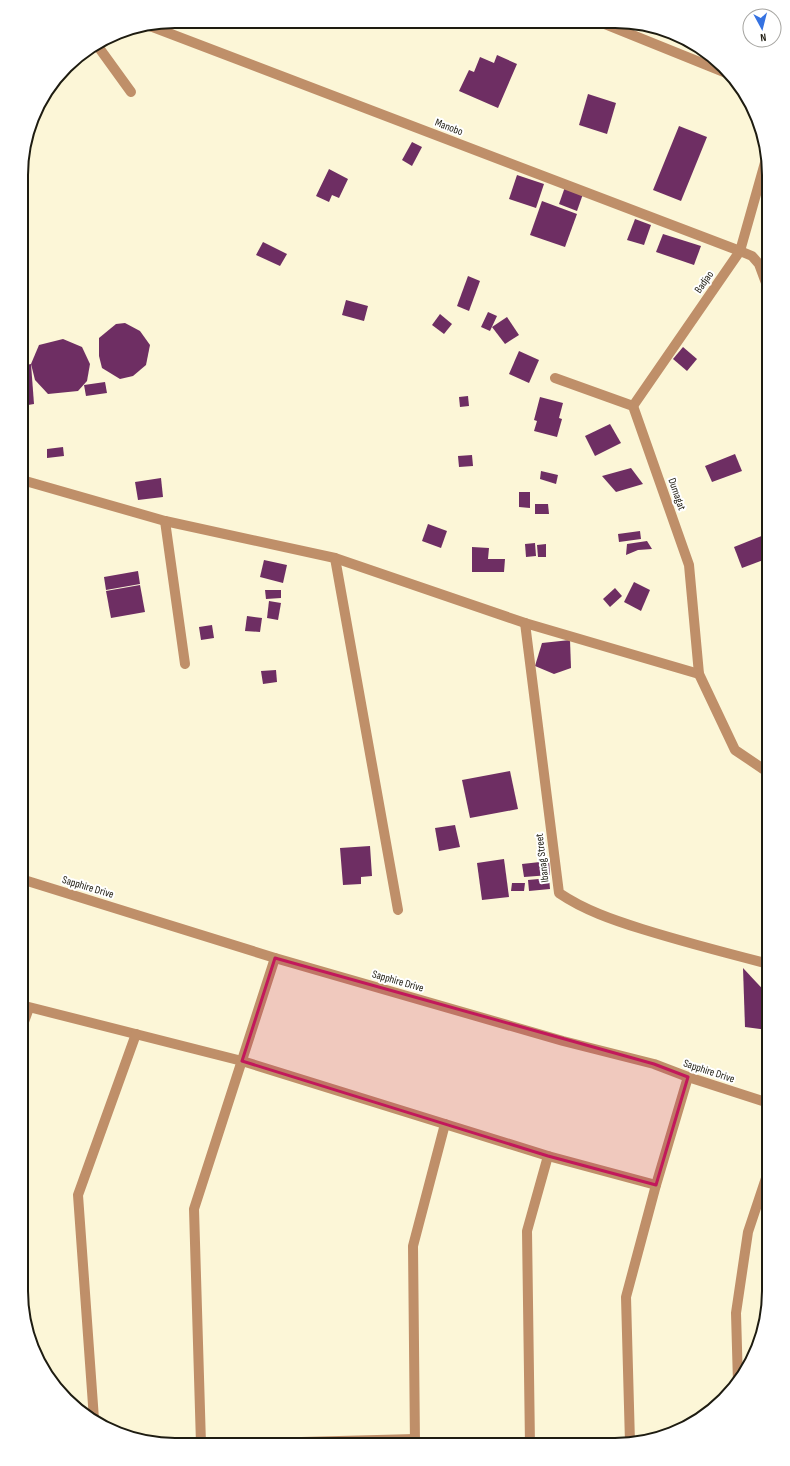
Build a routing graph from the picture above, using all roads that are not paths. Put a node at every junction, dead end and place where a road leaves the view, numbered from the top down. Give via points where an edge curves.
1 (615, 28) edge
2 (157, 29) edge
3 (100, 49) edge
4 (717, 69) edge
5 (131, 92) dead end
6 (762, 173) edge
7 (740, 251) junction
8 (762, 272) edge
9 (555, 378) dead end
10 (633, 406) junction
11 (28, 482) edge
12 (165, 521) junction
13 (335, 558) junction
14 (526, 623) junction
15 (185, 664) dead end
16 (699, 674) junction
17 (762, 768) edge
18 (28, 881) edge
19 (398, 910) dead end
20 (275, 958) junction
21 (762, 962) edge
22 (28, 1008) edge
23 (136, 1034) junction
24 (242, 1061) junction
25 (688, 1077) junction
26 (762, 1101) edge
27 (445, 1124) junction
28 (548, 1156) junction
29 (656, 1185) junction
30 (762, 1190) edge
31 (738, 1372) edge
32 (94, 1413) edge
33 (630, 1437) edge
34 (201, 1438) edge
35 (415, 1438) edge
36 (530, 1438) edge

1 - 4 street
2 - 7 street, Manobo
3 - 5 street
6 - 7 street, Badjao
7 - 8 street, Manobo via 752,256
7 - 10 street, Badjao
9 - 10 street
10 - 16 street, Dumagat via 689,565
11 - 12 street
12 - 13 street
12 - 15 street
13 - 14 street
13 - 19 street
14 - 16 street
14 - 21 street, Ibanag Street via 559,893 607,918
16 - 17 street via 735,750
18 - 20 street, Sapphire Drive
20 - 24 street
20 - 25 street, Sapphire Drive via 564,1041 654,1064
22 - 23 street
23 - 24 street
23 - 32 street via 78,1195
24 - 27 street
24 - 34 street via 194,1209
25 - 26 street, Sapphire Drive
25 - 29 street
27 - 28 street
27 - 35 street via 413,1246
28 - 29 street
28 - 36 street via 527,1231
29 - 33 street via 626,1297
30 - 31 street via 748,1232 736,1313

